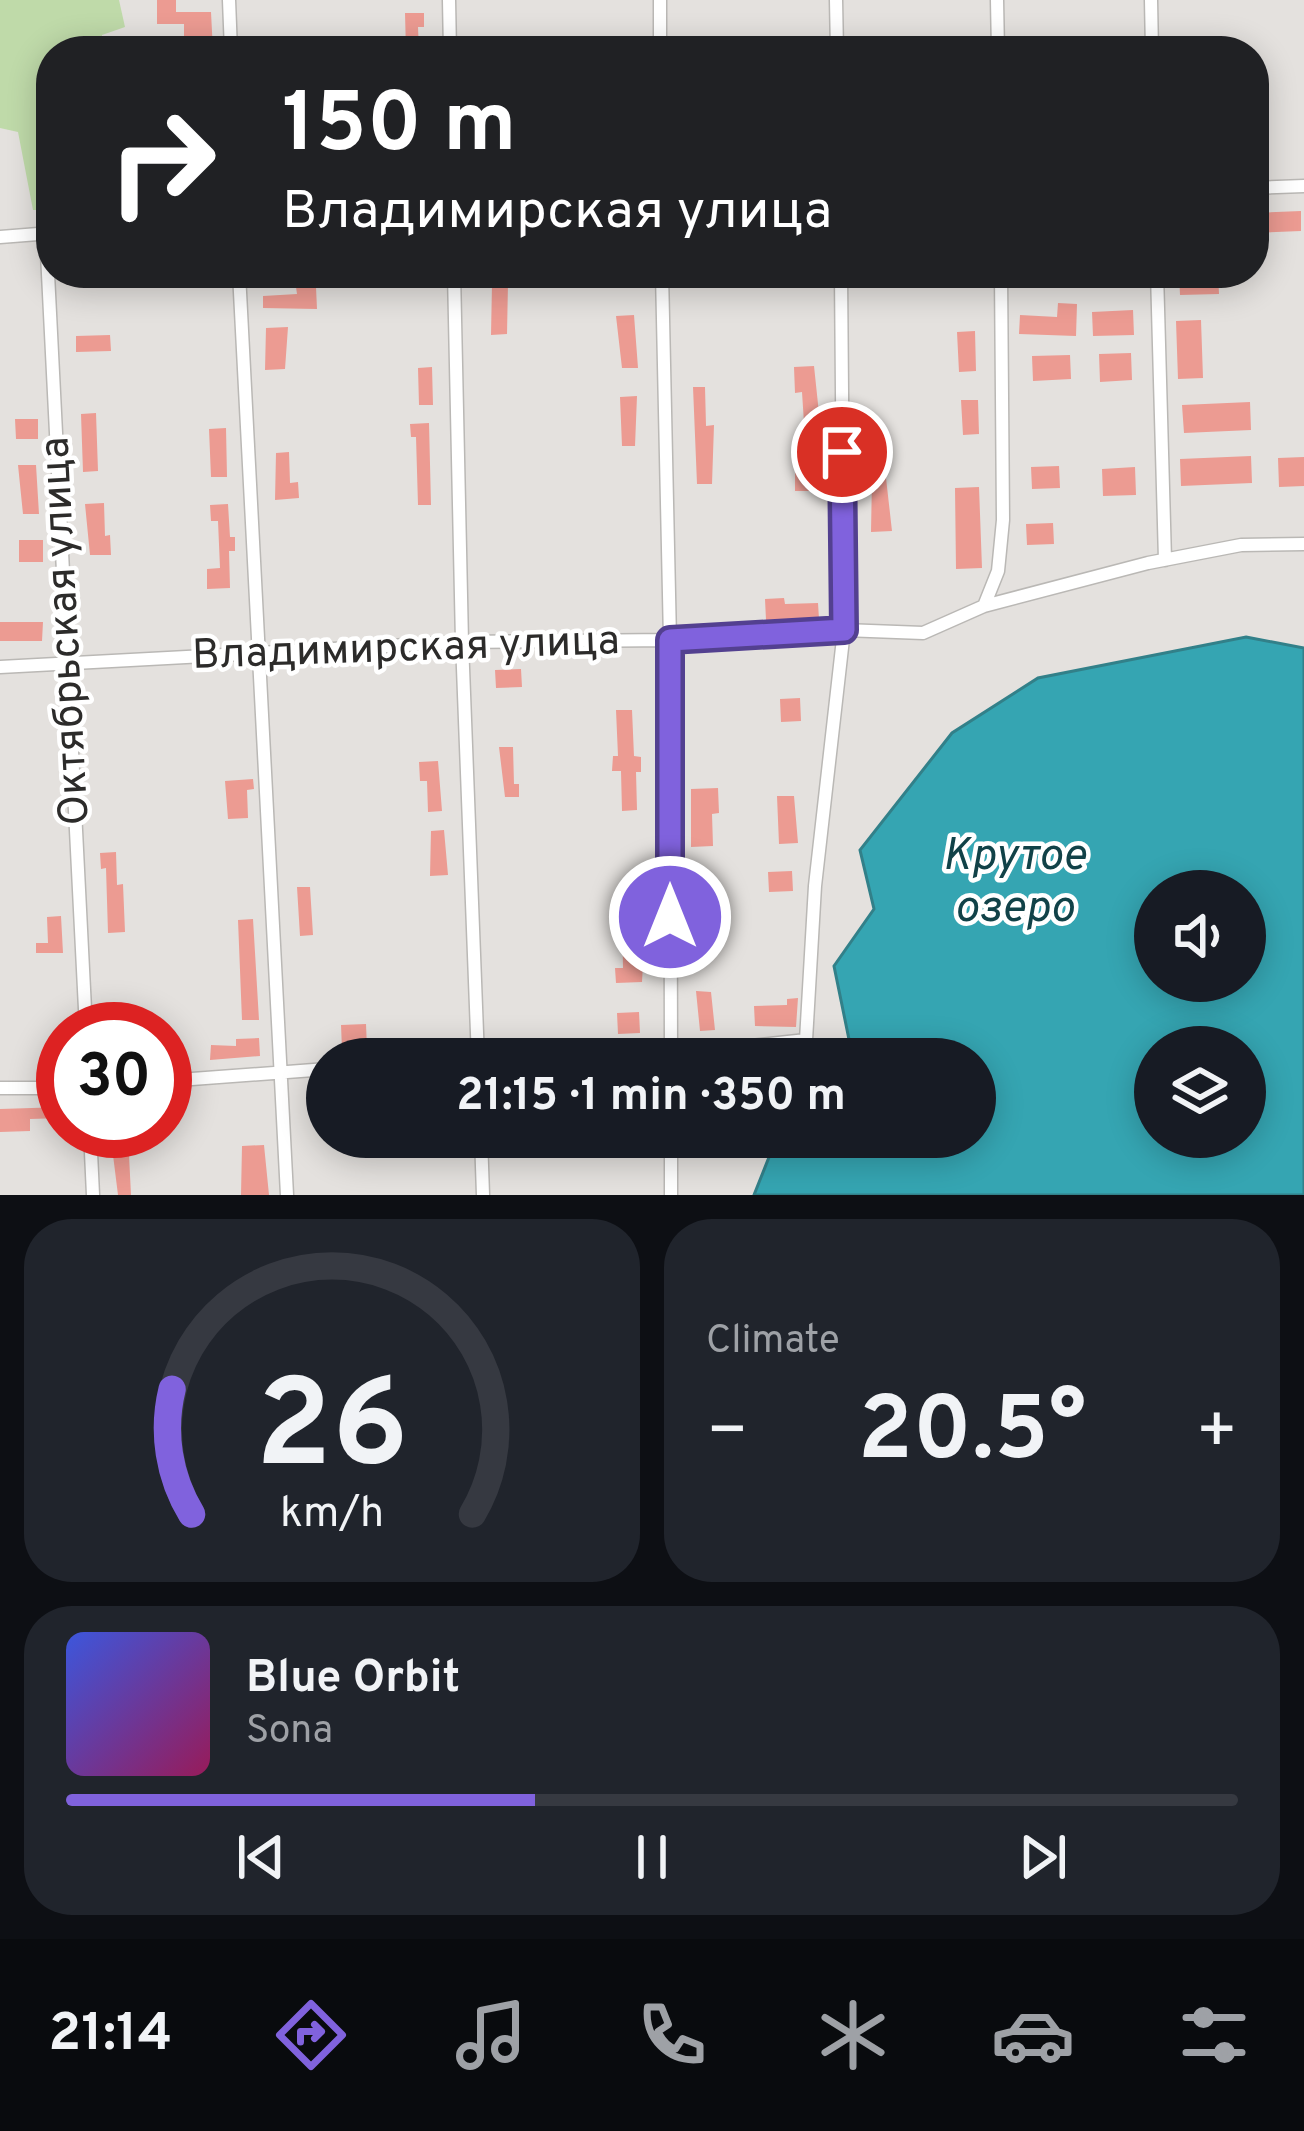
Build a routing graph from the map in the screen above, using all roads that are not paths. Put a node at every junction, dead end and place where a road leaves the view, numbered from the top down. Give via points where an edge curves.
1 (229, 0) edge
2 (448, 0) edge
3 (660, 0) edge
4 (836, 0) edge
5 (997, 0) edge
6 (1151, 0) edge
7 (230, 36) edge
8 (449, 36) edge
9 (661, 36) edge
10 (837, 36) edge
11 (998, 36) edge
12 (1152, 36) edge
13 (1304, 186) edge
14 (1269, 187) edge
15 (36, 234) edge
16 (0, 237) edge
17 (51, 288) edge
18 (240, 288) edge
19 (454, 288) edge
20 (662, 288) edge
21 (841, 288) edge
22 (1001, 288) edge
23 (1157, 288) edge
24 (1304, 544) edge
25 (1165, 560) junction
26 (984, 606) junction
27 (844, 630) junction
28 (670, 640) junction
29 (462, 642) junction
30 (261, 656) junction
31 (70, 665) junction
32 (0, 667) edge
33 (85, 1002) edge
34 (477, 1038) edge
35 (671, 1038) edge
36 (806, 1038) edge
37 (306, 1070) edge
38 (281, 1072) junction
39 (192, 1079) edge
40 (0, 1088) edge
41 (36, 1088) edge
42 (91, 1158) edge
43 (482, 1158) edge
44 (671, 1158) edge
45 (93, 1195) edge
46 (287, 1195) edge
47 (483, 1195) edge
48 (671, 1195) edge

1 - 7 street
2 - 8 street
3 - 9 street
4 - 10 street
5 - 11 street
6 - 12 street
13 - 14 street
15 - 16 street
17 - 31 street, Октябрьская улица
18 - 30 street
19 - 29 street
20 - 28 street
21 - 27 street
22 - 26 street via 1003,520 998,571
23 - 25 street
24 - 25 street, Владимирская улица via 1241,545
25 - 26 street, Владимирская улица
26 - 27 street, Владимирская улица via 923,632
27 - 28 street, Владимирская улица
27 - 36 street
28 - 29 street, Владимирская улица
28 - 35 street
29 - 30 street, Владимирская улица
29 - 34 street
30 - 31 street, Владимирская улица
30 - 38 street
31 - 32 street, Владимирская улица
31 - 33 street, Октябрьская улица
37 - 38 street
38 - 39 street
38 - 46 street
40 - 41 street
42 - 45 street
43 - 47 street
44 - 48 street

